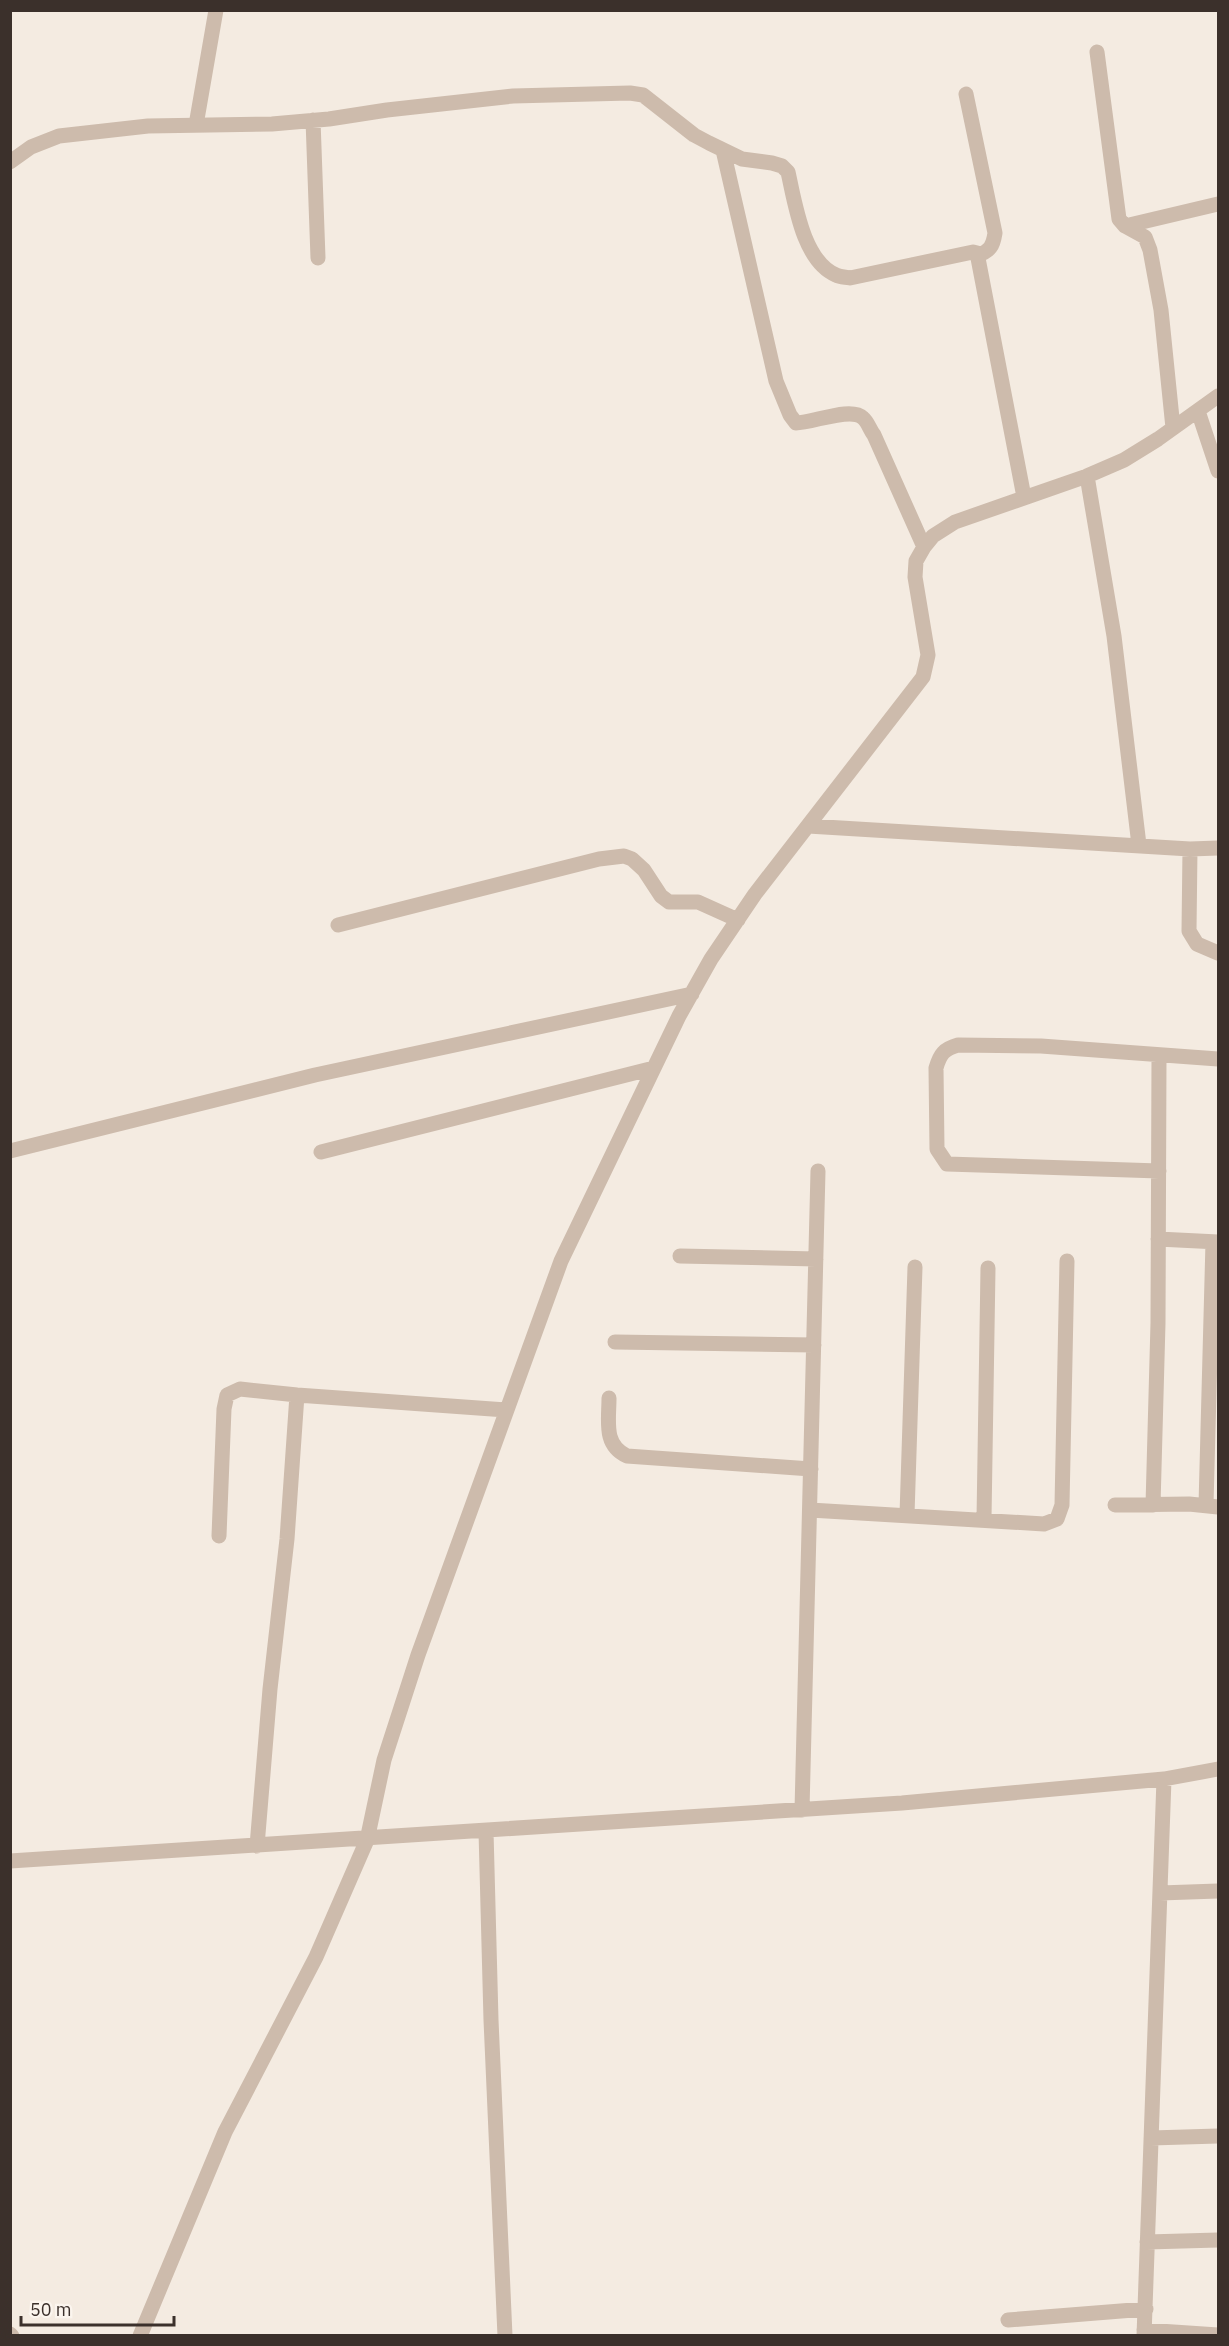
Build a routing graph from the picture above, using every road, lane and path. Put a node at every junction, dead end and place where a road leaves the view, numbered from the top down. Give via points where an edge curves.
1 (216, 10) edge
2 (1097, 52) dead end
3 (966, 94) dead end
4 (314, 120) junction
5 (196, 125) junction
6 (723, 150) junction
7 (10, 162) edge
8 (1218, 204) edge
9 (1125, 226) junction
10 (978, 255) junction
11 (318, 258) dead end
12 (1218, 396) edge
13 (1197, 411) junction
14 (1173, 429) junction
15 (1218, 471) edge
16 (1087, 476) junction
17 (1024, 496) junction
18 (924, 547) junction
19 (808, 826) junction
20 (1139, 845) junction
21 (1218, 848) edge
22 (1190, 849) junction
23 (738, 920) junction
24 (338, 925) dead end
25 (1218, 953) edge
26 (692, 994) junction
27 (1159, 1056) junction
28 (1218, 1059) edge
29 (654, 1068) junction
30 (10, 1150) edge
31 (321, 1152) dead end
32 (819, 1171) dead end
33 (1159, 1171) junction
34 (1158, 1239) junction
35 (1216, 1242) edge
36 (680, 1256) dead end
37 (816, 1259) junction
38 (1067, 1261) dead end
39 (915, 1268) dead end
40 (988, 1268) dead end
41 (615, 1342) dead end
42 (814, 1345) junction
43 (297, 1395) junction
44 (609, 1398) dead end
45 (506, 1410) junction
46 (811, 1469) junction
47 (1115, 1505) dead end
48 (1153, 1505) junction
49 (1212, 1506) edge
50 (810, 1510) junction
51 (907, 1515) junction
52 (984, 1519) junction
53 (219, 1536) dead end
54 (1218, 1769) edge
55 (1164, 1779) junction
56 (802, 1810) junction
57 (486, 1831) junction
58 (367, 1840) junction
59 (257, 1846) junction
60 (10, 1861) edge
61 (1218, 1891) edge
62 (1160, 1893) junction
63 (1218, 2136) edge
64 (1151, 2138) junction
65 (1218, 2240) edge
66 (1147, 2242) junction
67 (1146, 2309) junction
68 (1008, 2320) dead end
69 (1144, 2333) edge
70 (140, 2336) edge
71 (505, 2336) edge
72 (1218, 2336) edge

1 - 5 street
2 - 9 street via 1119,219
3 - 10 street via 994,233 993,245
4 - 5 street
4 - 6 street via 513,96 630,93 643,95 694,135
4 - 11 street
5 - 7 street via 59,136 31,147
6 - 10 street via 742,159 782,166 788,172 810,250 836,275 850,278 973,252
6 - 18 street via 776,381 790,415 796,423 856,413 864,418
8 - 9 street
9 - 14 street via 1144,237 1150,250 1161,310
10 - 17 street
12 - 13 street
13 - 14 street
13 - 15 street
14 - 16 street via 1124,460
16 - 17 street
16 - 20 street via 1114,636
17 - 18 street via 955,522
18 - 19 street via 916,561 915,577 928,655 923,677
19 - 20 street
19 - 23 street
20 - 22 street
21 - 22 street
22 - 25 street via 1189,931 1197,944
23 - 24 street via 698,902 669,903 644,870 624,856
23 - 26 street
26 - 29 street
26 - 30 street via 315,1075
27 - 28 street
27 - 33 street
27 - 33 street via 1041,1046 958,1045 939,1057 936,1068 937,1149 947,1164
29 - 31 street
29 - 45 street via 561,1261
32 - 37 street
33 - 34 street
34 - 35 street
34 - 48 street
35 - 49 street
36 - 37 street
37 - 42 street
38 - 52 street via 1062,1505 1057,1519 1044,1524
39 - 51 street
40 - 52 street
41 - 42 street
42 - 46 street
43 - 45 street
43 - 53 street via 240,1389 227,1395
43 - 59 street
44 - 46 street via 611,1443 627,1456
45 - 58 street via 384,1760
46 - 50 street
47 - 48 street
48 - 49 street
50 - 51 street
50 - 56 street
51 - 52 street
54 - 55 street
55 - 56 street
55 - 62 street
56 - 57 street
57 - 58 street
57 - 71 street
58 - 59 street
58 - 70 street via 316,1957 225,2132
59 - 60 street
61 - 62 street
62 - 64 street
63 - 64 street
64 - 66 street
65 - 66 street
66 - 67 street
67 - 68 street
67 - 69 street
69 - 72 street

